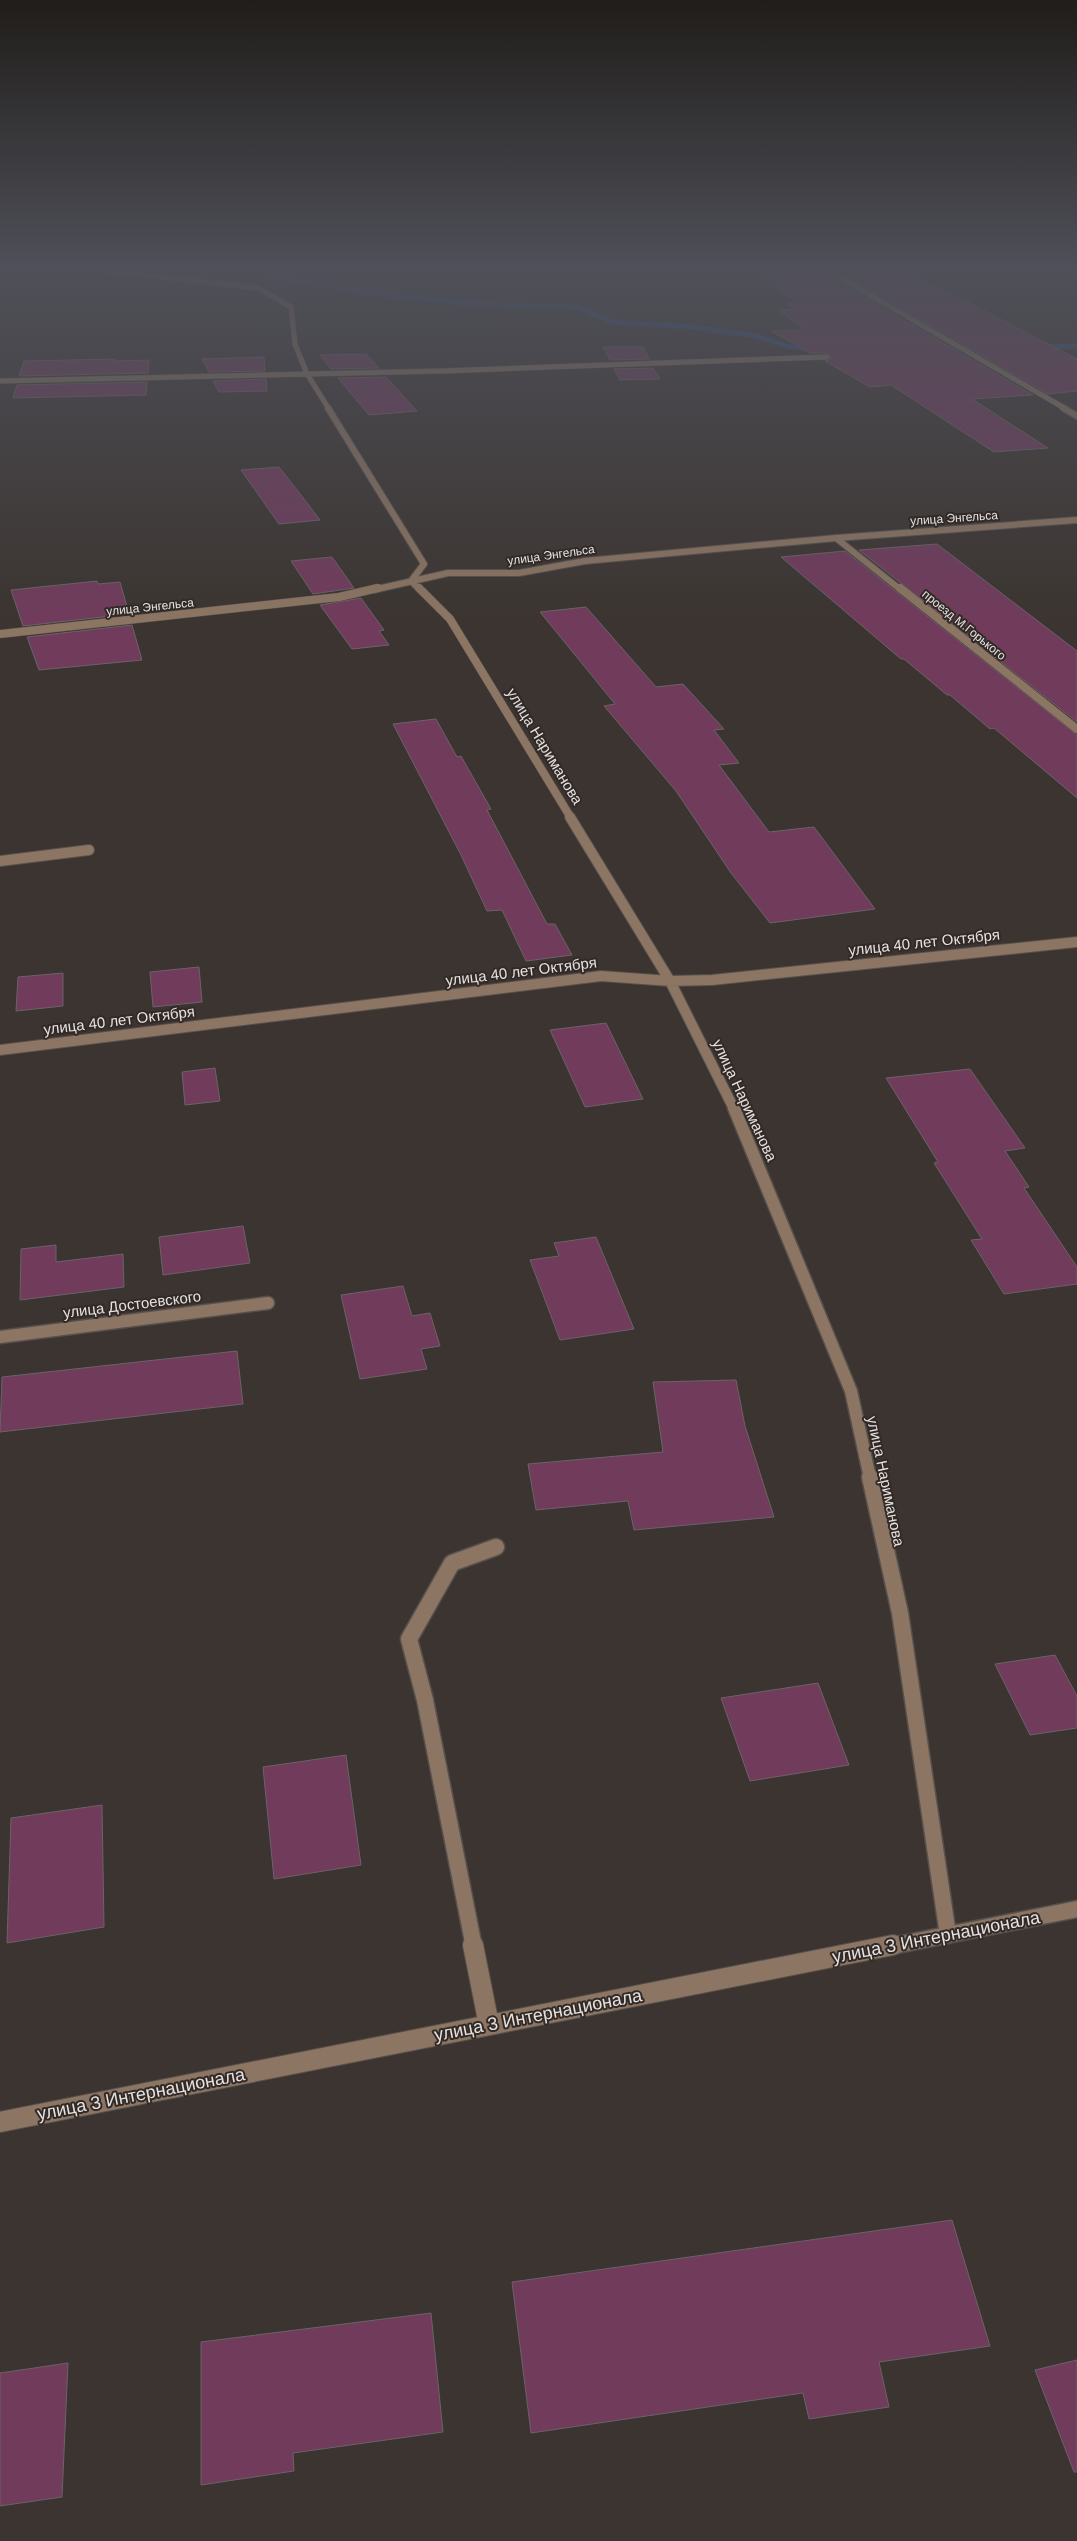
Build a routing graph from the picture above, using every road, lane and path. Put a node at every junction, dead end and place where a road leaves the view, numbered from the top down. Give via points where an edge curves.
1 (314, 386) edge
2 (1025, 386) edge
3 (1077, 416) edge
4 (1077, 520) edge
5 (836, 538) junction
6 (411, 581) junction
7 (0, 634) edge
8 (1077, 729) edge
9 (89, 850) dead end
10 (0, 861) edge
11 (1077, 942) edge
12 (670, 980) junction
13 (0, 1050) edge
14 (268, 1303) dead end
15 (0, 1337) edge
16 (496, 1546) dead end
17 (1077, 1909) edge
18 (948, 1934) junction
19 (489, 2025) junction
20 (0, 2122) edge

1 - 6 street via 424,564
2 - 3 street
4 - 5 street, улица Энгельса
5 - 6 street, улица Энгельса via 585,561 519,573 448,573
5 - 8 street, проезд М.Горького
6 - 7 street, улица Энгельса via 339,597
6 - 12 street, улица Нариманова via 450,619
9 - 10 street
11 - 12 street, улица 40 лет Октября via 712,980
12 - 13 street, улица 40 лет Октября via 601,976
12 - 18 street, улица Нариманова via 740,1120 851,1391 900,1613
14 - 15 street, улица Достоевского
16 - 19 street via 452,1562 409,1639 425,1700
17 - 18 street, улица 3 Интернационала
18 - 19 street, улица 3 Интернационала
19 - 20 street, улица 3 Интернационала

